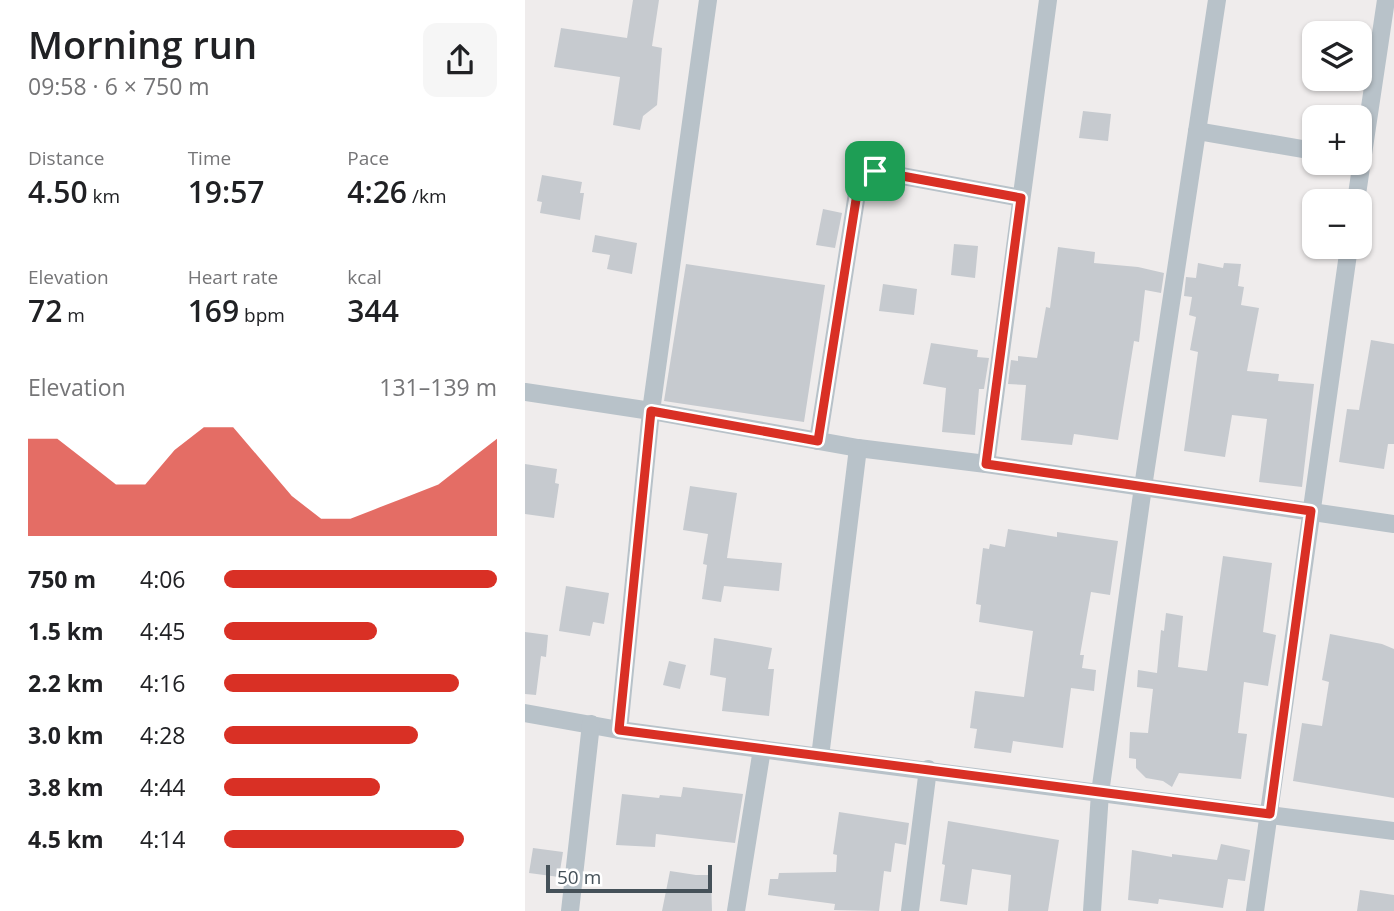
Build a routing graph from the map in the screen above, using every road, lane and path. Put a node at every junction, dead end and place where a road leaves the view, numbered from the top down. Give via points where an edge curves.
1 (708, 0) edge
2 (1048, 0) edge
3 (1217, 0) edge
4 (1386, 0) edge
5 (1369, 105) edge
6 (1197, 131) junction
7 (1302, 149) edge
8 (1021, 198) junction
9 (1347, 259) edge
10 (525, 393) edge
11 (651, 411) junction
12 (818, 441) junction
13 (858, 448) junction
14 (986, 464) junction
15 (1143, 487) junction
16 (1311, 511) junction
17 (1394, 524) edge
18 (525, 713) edge
19 (591, 724) junction
20 (619, 730) junction
21 (762, 749) junction
22 (820, 757) junction
23 (928, 769) junction
24 (1100, 793) junction
25 (1270, 814) junction
26 (1394, 831) edge
27 (570, 911) edge
28 (736, 911) edge
29 (910, 911) edge
30 (1091, 911) edge
31 (1255, 911) edge

1 - 11 street
2 - 8 street
3 - 6 street
4 - 5 street
6 - 7 street
6 - 15 street
8 - 12 street via 875,171 864,176 858,187
8 - 14 street
9 - 16 street
10 - 11 street
11 - 12 street
11 - 20 street
12 - 13 street
13 - 14 street
13 - 22 street
14 - 15 street
15 - 16 street
15 - 24 street
16 - 17 street
16 - 25 street
18 - 19 street
19 - 20 street
19 - 27 street
20 - 21 street
21 - 22 street
21 - 28 street
22 - 23 street
23 - 24 street
23 - 29 street
24 - 25 street
24 - 30 street
25 - 26 street
25 - 31 street

